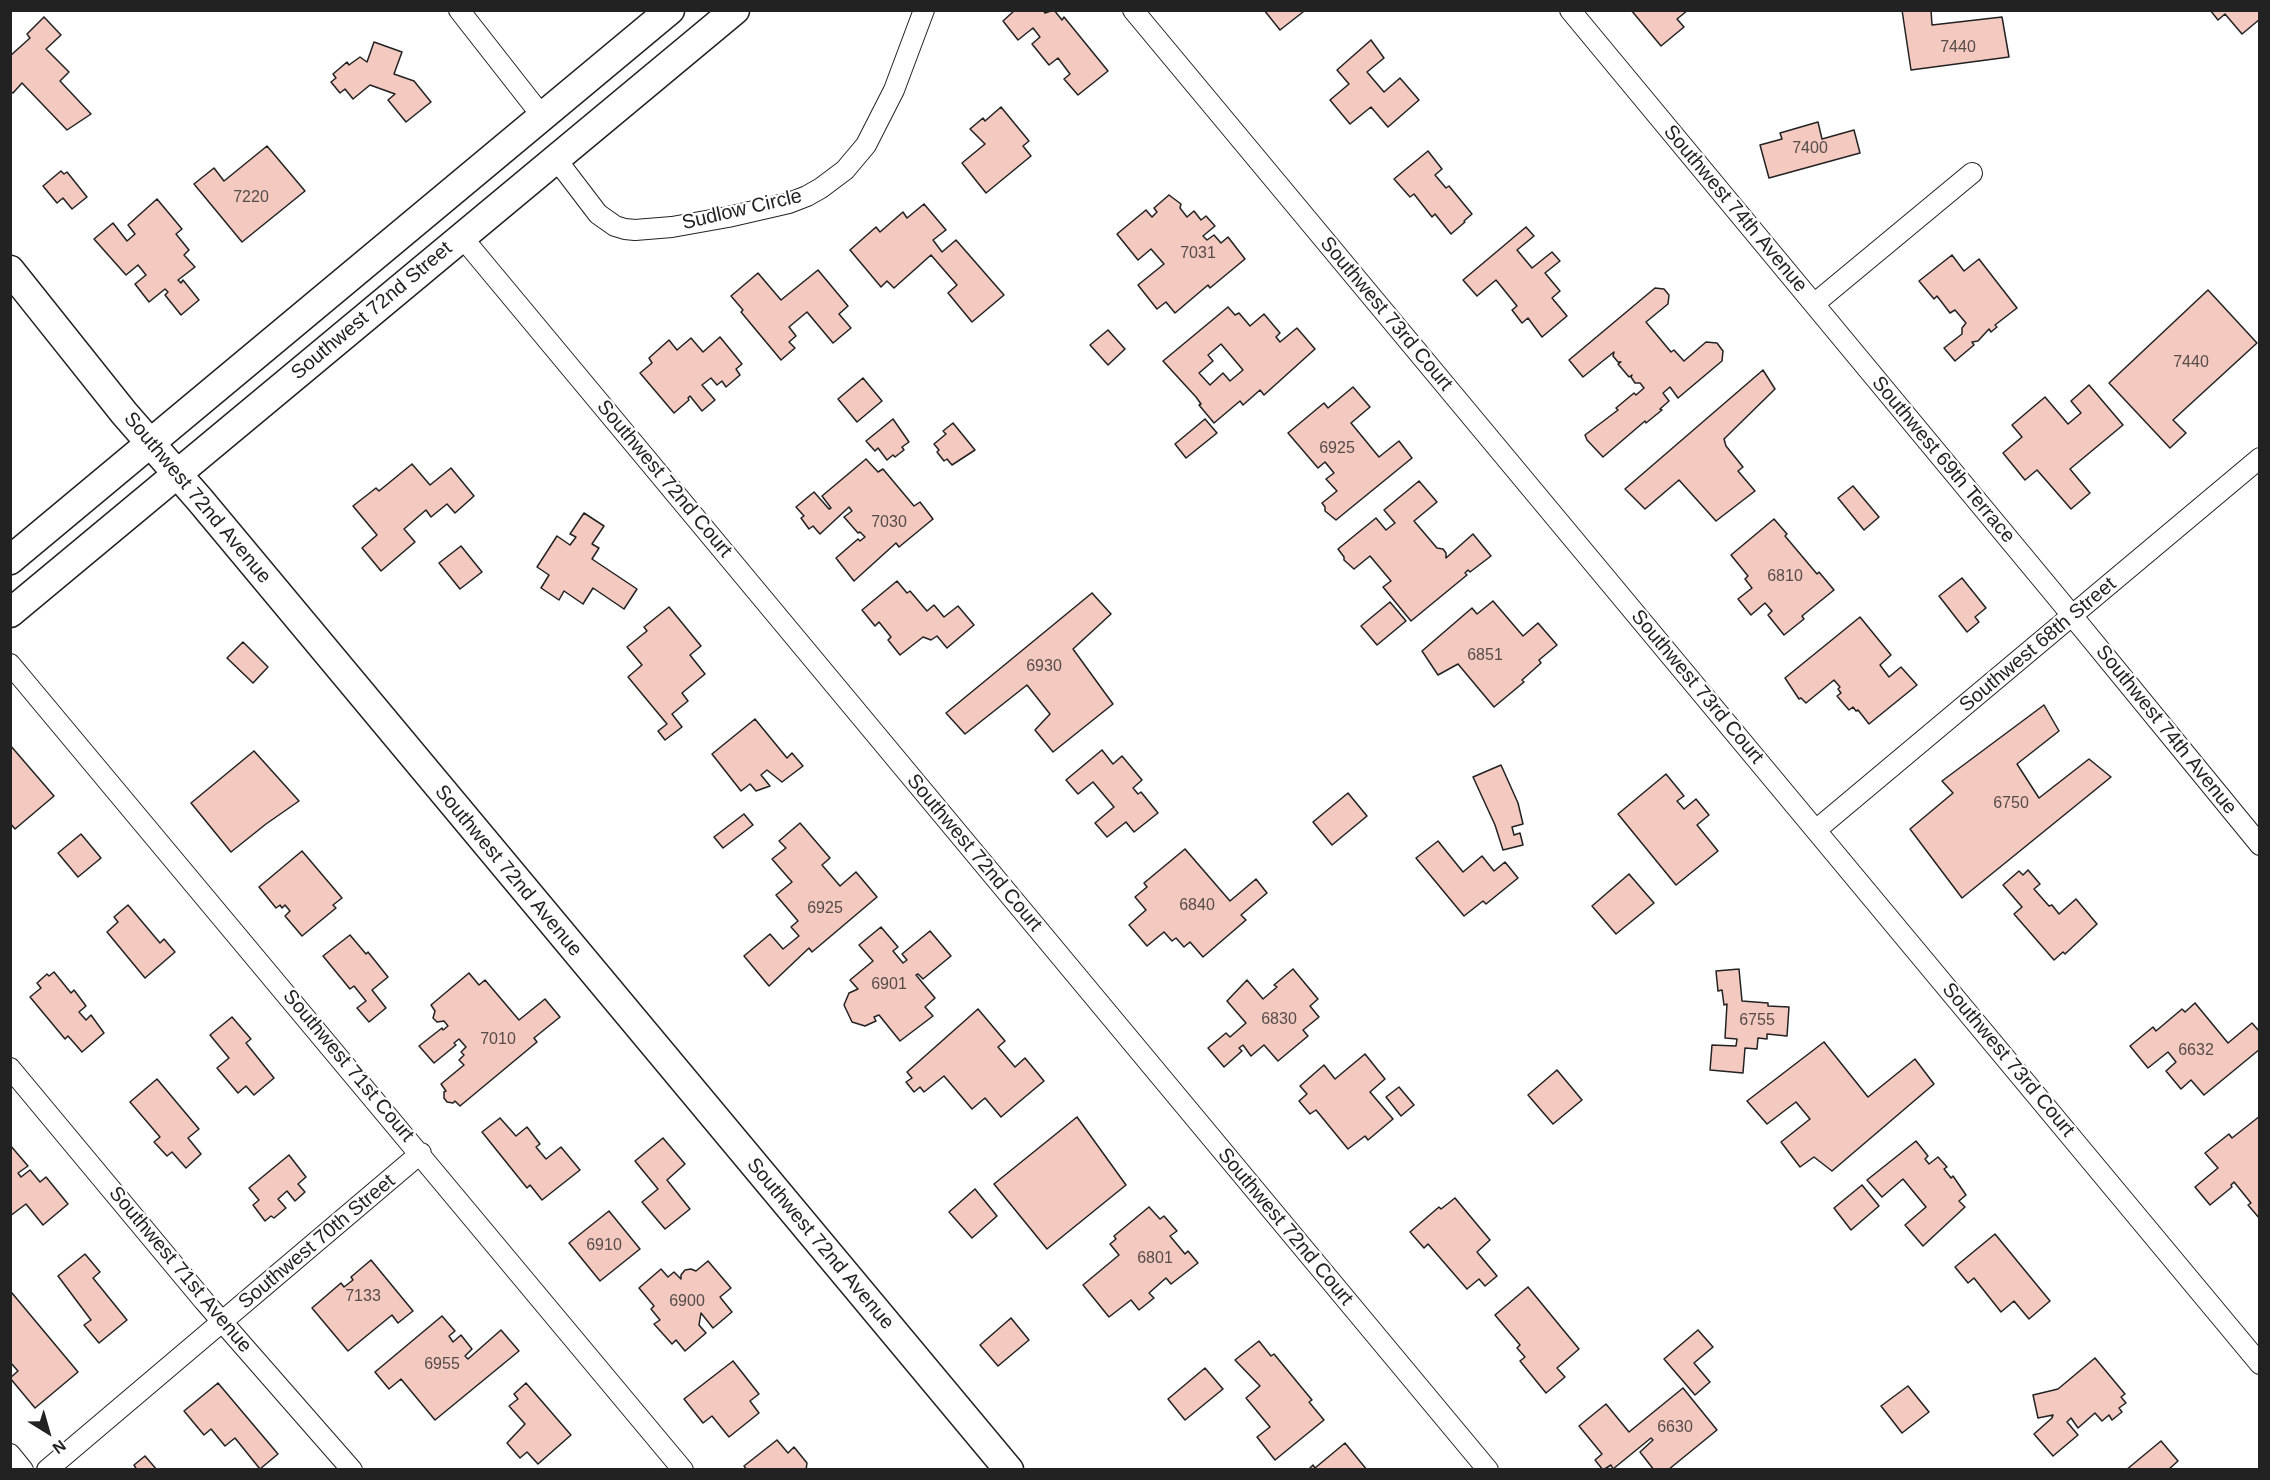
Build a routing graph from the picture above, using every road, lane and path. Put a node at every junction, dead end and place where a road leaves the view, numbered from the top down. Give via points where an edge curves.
1 (459, 10) edge
2 (670, 10) edge
3 (735, 10) edge
4 (924, 10) edge
5 (1133, 10) edge
6 (1570, 10) edge
7 (574, 90) junction
8 (542, 116) junction
9 (555, 159) junction
10 (1972, 173) dead end
11 (461, 236) junction
12 (10, 270) edge
13 (1814, 304) junction
14 (150, 442) junction
15 (2259, 458) edge
16 (177, 473) junction
17 (10, 560) edge
18 (10, 613) edge
19 (2073, 616) junction
20 (10, 664) edge
21 (1816, 830) junction
22 (2259, 844) edge
23 (10, 1068) edge
24 (421, 1153) junction
25 (223, 1322) junction
26 (2259, 1364) edge
27 (10, 1454) edge
28 (23, 1470) edge
29 (46, 1470) edge
30 (352, 1470) edge
31 (683, 1470) edge
32 (1009, 1470) edge
33 (1488, 1470) edge

1 - 8 street
2 - 7 main road, Southwest 72nd Street
3 - 9 main road, Southwest 72nd Street
4 - 9 street, Sudlow Circle via 898,79 866,145 845,170 807,196 709,220 635,231 615,226 598,214
5 - 21 street, Southwest 73rd Court
6 - 13 street, Southwest 74th Avenue
7 - 8 main road, Southwest 72nd Street
7 - 9 main road via 557,137
8 - 14 main road, Southwest 72nd Street
9 - 11 main road, Southwest 72nd Street
10 - 13 street, Southwest 74th Avenue
11 - 16 main road, Southwest 72nd Street
11 - 33 street, Southwest 72nd Court
12 - 14 main road, Southwest 72nd Avenue
13 - 19 street, Southwest 69th Terrace
14 - 16 main road, Southwest 72nd Avenue
14 - 17 main road, Southwest 72nd Street
15 - 19 street, Southwest 68th Street
16 - 18 main road, Southwest 72nd Street
16 - 32 main road, Southwest 72nd Avenue
19 - 21 street, Southwest 68th Street
19 - 22 street, Southwest 74th Avenue
20 - 24 street, Southwest 71st Court
21 - 26 street, Southwest 73rd Court
23 - 25 street, Southwest 71st Avenue
24 - 25 street, Southwest 70th Street
24 - 31 street, Southwest 71st Court
25 - 29 street, Southwest 70th Street
25 - 30 street, Southwest 71st Avenue
27 - 28 street

